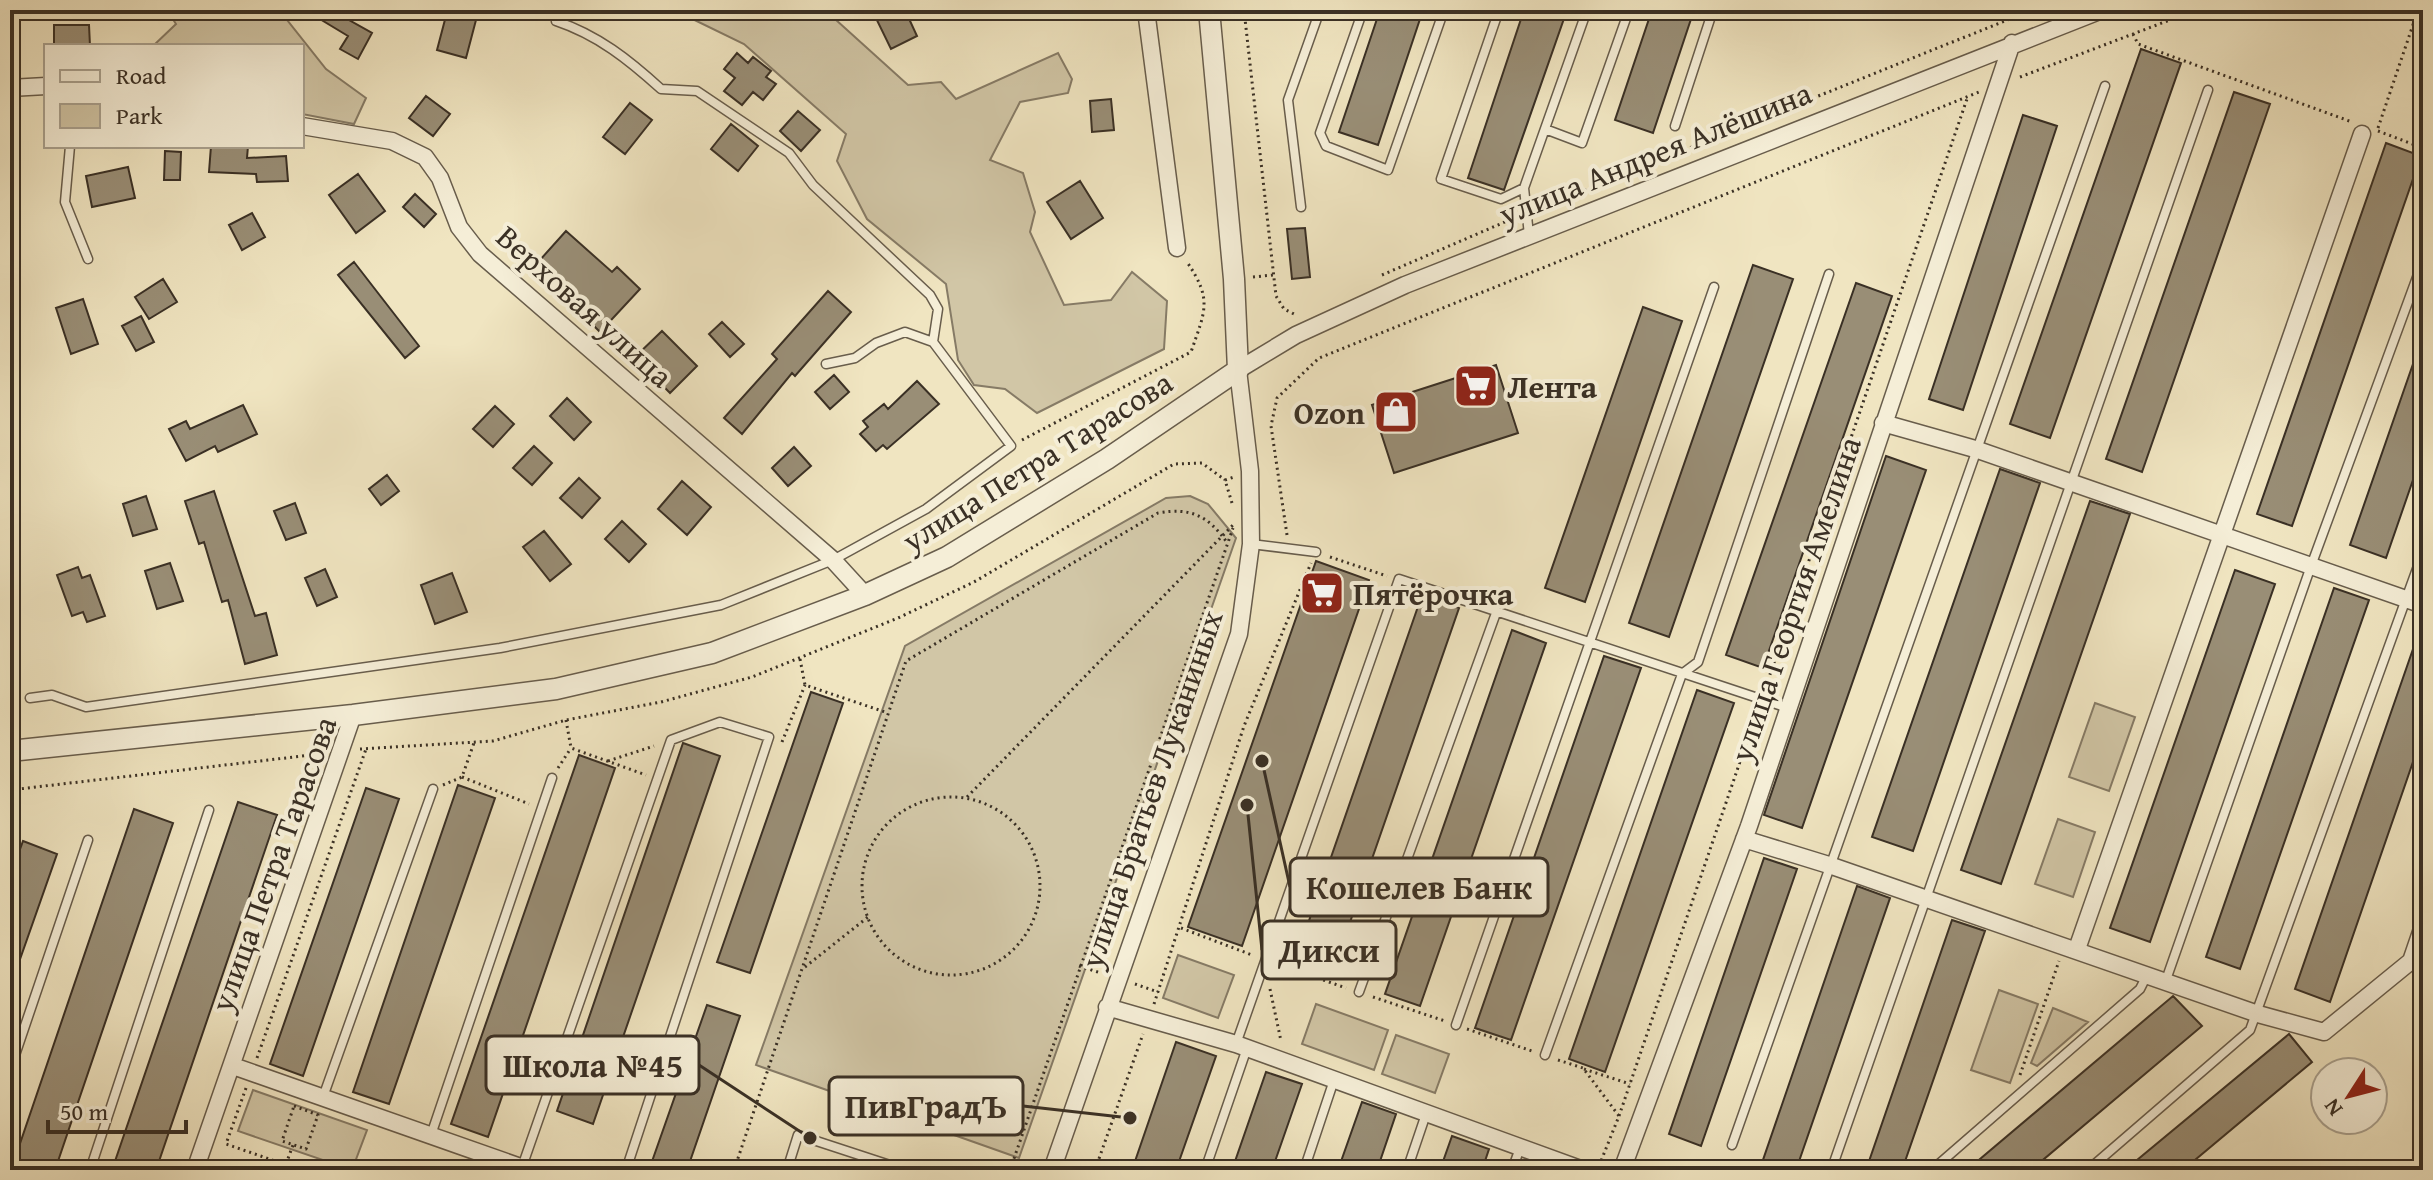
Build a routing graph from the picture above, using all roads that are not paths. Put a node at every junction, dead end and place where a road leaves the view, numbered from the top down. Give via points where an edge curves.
1 (1146, 10) edge
2 (1209, 10) edge
3 (1320, 10) edge
4 (1363, 10) edge
5 (1444, 10) edge
6 (1499, 10) edge
7 (1587, 10) edge
8 (1629, 10) edge
9 (1713, 10) edge
10 (2102, 10) edge
11 (556, 21) dead end
12 (2012, 43) junction
13 (44, 86) edge
14 (2105, 86) dead end
15 (10, 88) edge
16 (2208, 90) dead end
17 (304, 126) edge
18 (1675, 126) dead end
19 (1545, 129) junction
20 (2367, 130) road end
21 (70, 148) edge
22 (1524, 188) junction
23 (1301, 207) dead end
24 (1529, 235) junction
25 (1177, 248) road end
26 (88, 259) dead end
27 (2423, 261) edge
28 (1829, 274) dead end
29 (1714, 287) dead end
30 (933, 342) junction
31 (826, 364) dead end
32 (1238, 370) junction
33 (1883, 423) junction
34 (1975, 449) junction
35 (2068, 482) junction
36 (2223, 535) junction
37 (1251, 544) junction
38 (1316, 552) road end
39 (2423, 552) edge
40 (833, 560) junction
41 (2311, 566) junction
42 (865, 595) junction
43 (2406, 599) junction
44 (2423, 605) edge
45 (1496, 613) junction
46 (1589, 645) junction
47 (1682, 674) junction
48 (30, 698) dead end
49 (1788, 708) junction
50 (353, 715) junction
51 (10, 751) edge
52 (552, 778) road end
53 (433, 789) road end
54 (209, 810) dead end
55 (1744, 839) junction
56 (88, 840) dead end
57 (1832, 866) junction
58 (1928, 899) junction
59 (2423, 926) edge
60 (2070, 947) junction
61 (2148, 974) junction
62 (2166, 980) junction
63 (1359, 992) road end
64 (1107, 1007) junction
65 (2258, 1014) junction
66 (1456, 1025) road end
67 (1242, 1046) junction
68 (1545, 1055) road end
69 (233, 1066) junction
70 (10, 1070) edge
71 (1334, 1080) junction
72 (323, 1097) junction
73 (1426, 1113) junction
74 (430, 1136) junction
75 (1732, 1145) dead end
76 (1520, 1147) junction
77 (1832, 1168) edge
78 (525, 1169) edge
79 (90, 1170) edge
80 (195, 1170) edge
81 (626, 1170) edge
82 (787, 1170) edge
83 (905, 1170) edge
84 (1052, 1170) edge
85 (1205, 1170) edge
86 (1304, 1170) edge
87 (1407, 1170) edge
88 (1512, 1170) edge
89 (1583, 1170) edge
90 (1622, 1170) edge
91 (1932, 1170) edge
92 (2088, 1170) edge

1 - 25 street
2 - 32 street
3 - 23 lane via 1288,100
4 - 5 lane via 1320,133 1326,146 1388,170
6 - 22 lane via 1441,179 1501,199
7 - 19 lane
8 - 19 lane via 1582,143
9 - 18 lane
10 - 12 street, улица Андрея Алёшина
11 - 30 lane via 625,57 661,89 697,91 789,153 813,185 930,295 938,309
12 - 24 street, улица Андрея Алёшина
12 - 33 street, улица Георгия Амелина
13 - 15 street
14 - 34 lane
16 - 35 lane
17 - 40 street, Верховая улица via 392,141 425,157 440,178 459,227 480,254
19 - 22 lane
20 - 36 street
21 - 26 lane via 65,202
22 - 24 lane
24 - 32 street, улица Андрея Алёшина via 1296,335
27 - 41 lane
28 - 47 lane via 1698,662
29 - 46 lane
30 - 31 lane via 905,332 855,358
30 - 40 lane via 1011,446 926,509
32 - 37 street, улица Братьев Луканиных via 1250,471
32 - 42 street, улица Петра Тарасова via 1107,459 947,557
33 - 34 street
33 - 49 street, улица Георгия Амелина
34 - 35 street
34 - 57 lane
35 - 36 street
35 - 58 lane
36 - 41 street
36 - 60 street
37 - 38 lane
37 - 64 street, улица Братьев Луканиных via 1239,634
39 - 43 lane
40 - 42 street, Верховая улица
40 - 48 lane via 721,605 500,648 86,707 52,695
41 - 43 street
41 - 62 lane
42 - 50 street, улица Петра Тарасова via 712,653 556,689
43 - 44 street
43 - 65 lane
45 - 46 lane
45 - 63 lane
45 - 67 lane via 1399,579 1265,963
46 - 47 lane
46 - 66 lane
47 - 49 lane
47 - 68 lane
49 - 55 street, улица Георгия Амелина
50 - 51 street
50 - 69 street, улица Петра Тарасова
52 - 74 lane
53 - 72 lane
54 - 79 lane
55 - 57 street
55 - 90 street, улица Георгия Амелина
56 - 70 lane
57 - 58 street
57 - 75 lane
58 - 60 street
58 - 77 lane
59 - 65 street via 2411,961 2324,1032
60 - 61 street
61 - 62 street
61 - 91 lane via 2140,989
62 - 65 street
64 - 67 street
64 - 84 street, улица Братьев Луканиных
65 - 92 lane via 2250,1030
67 - 71 street
67 - 85 lane
69 - 72 street
69 - 80 street, улица Петра Тарасова
71 - 73 street
71 - 86 lane
72 - 74 street
73 - 76 street
73 - 87 lane
74 - 78 street
76 - 88 lane
76 - 89 street
78 - 81 lane via 671,740 720,722 769,737
82 - 83 lane via 798,1135

